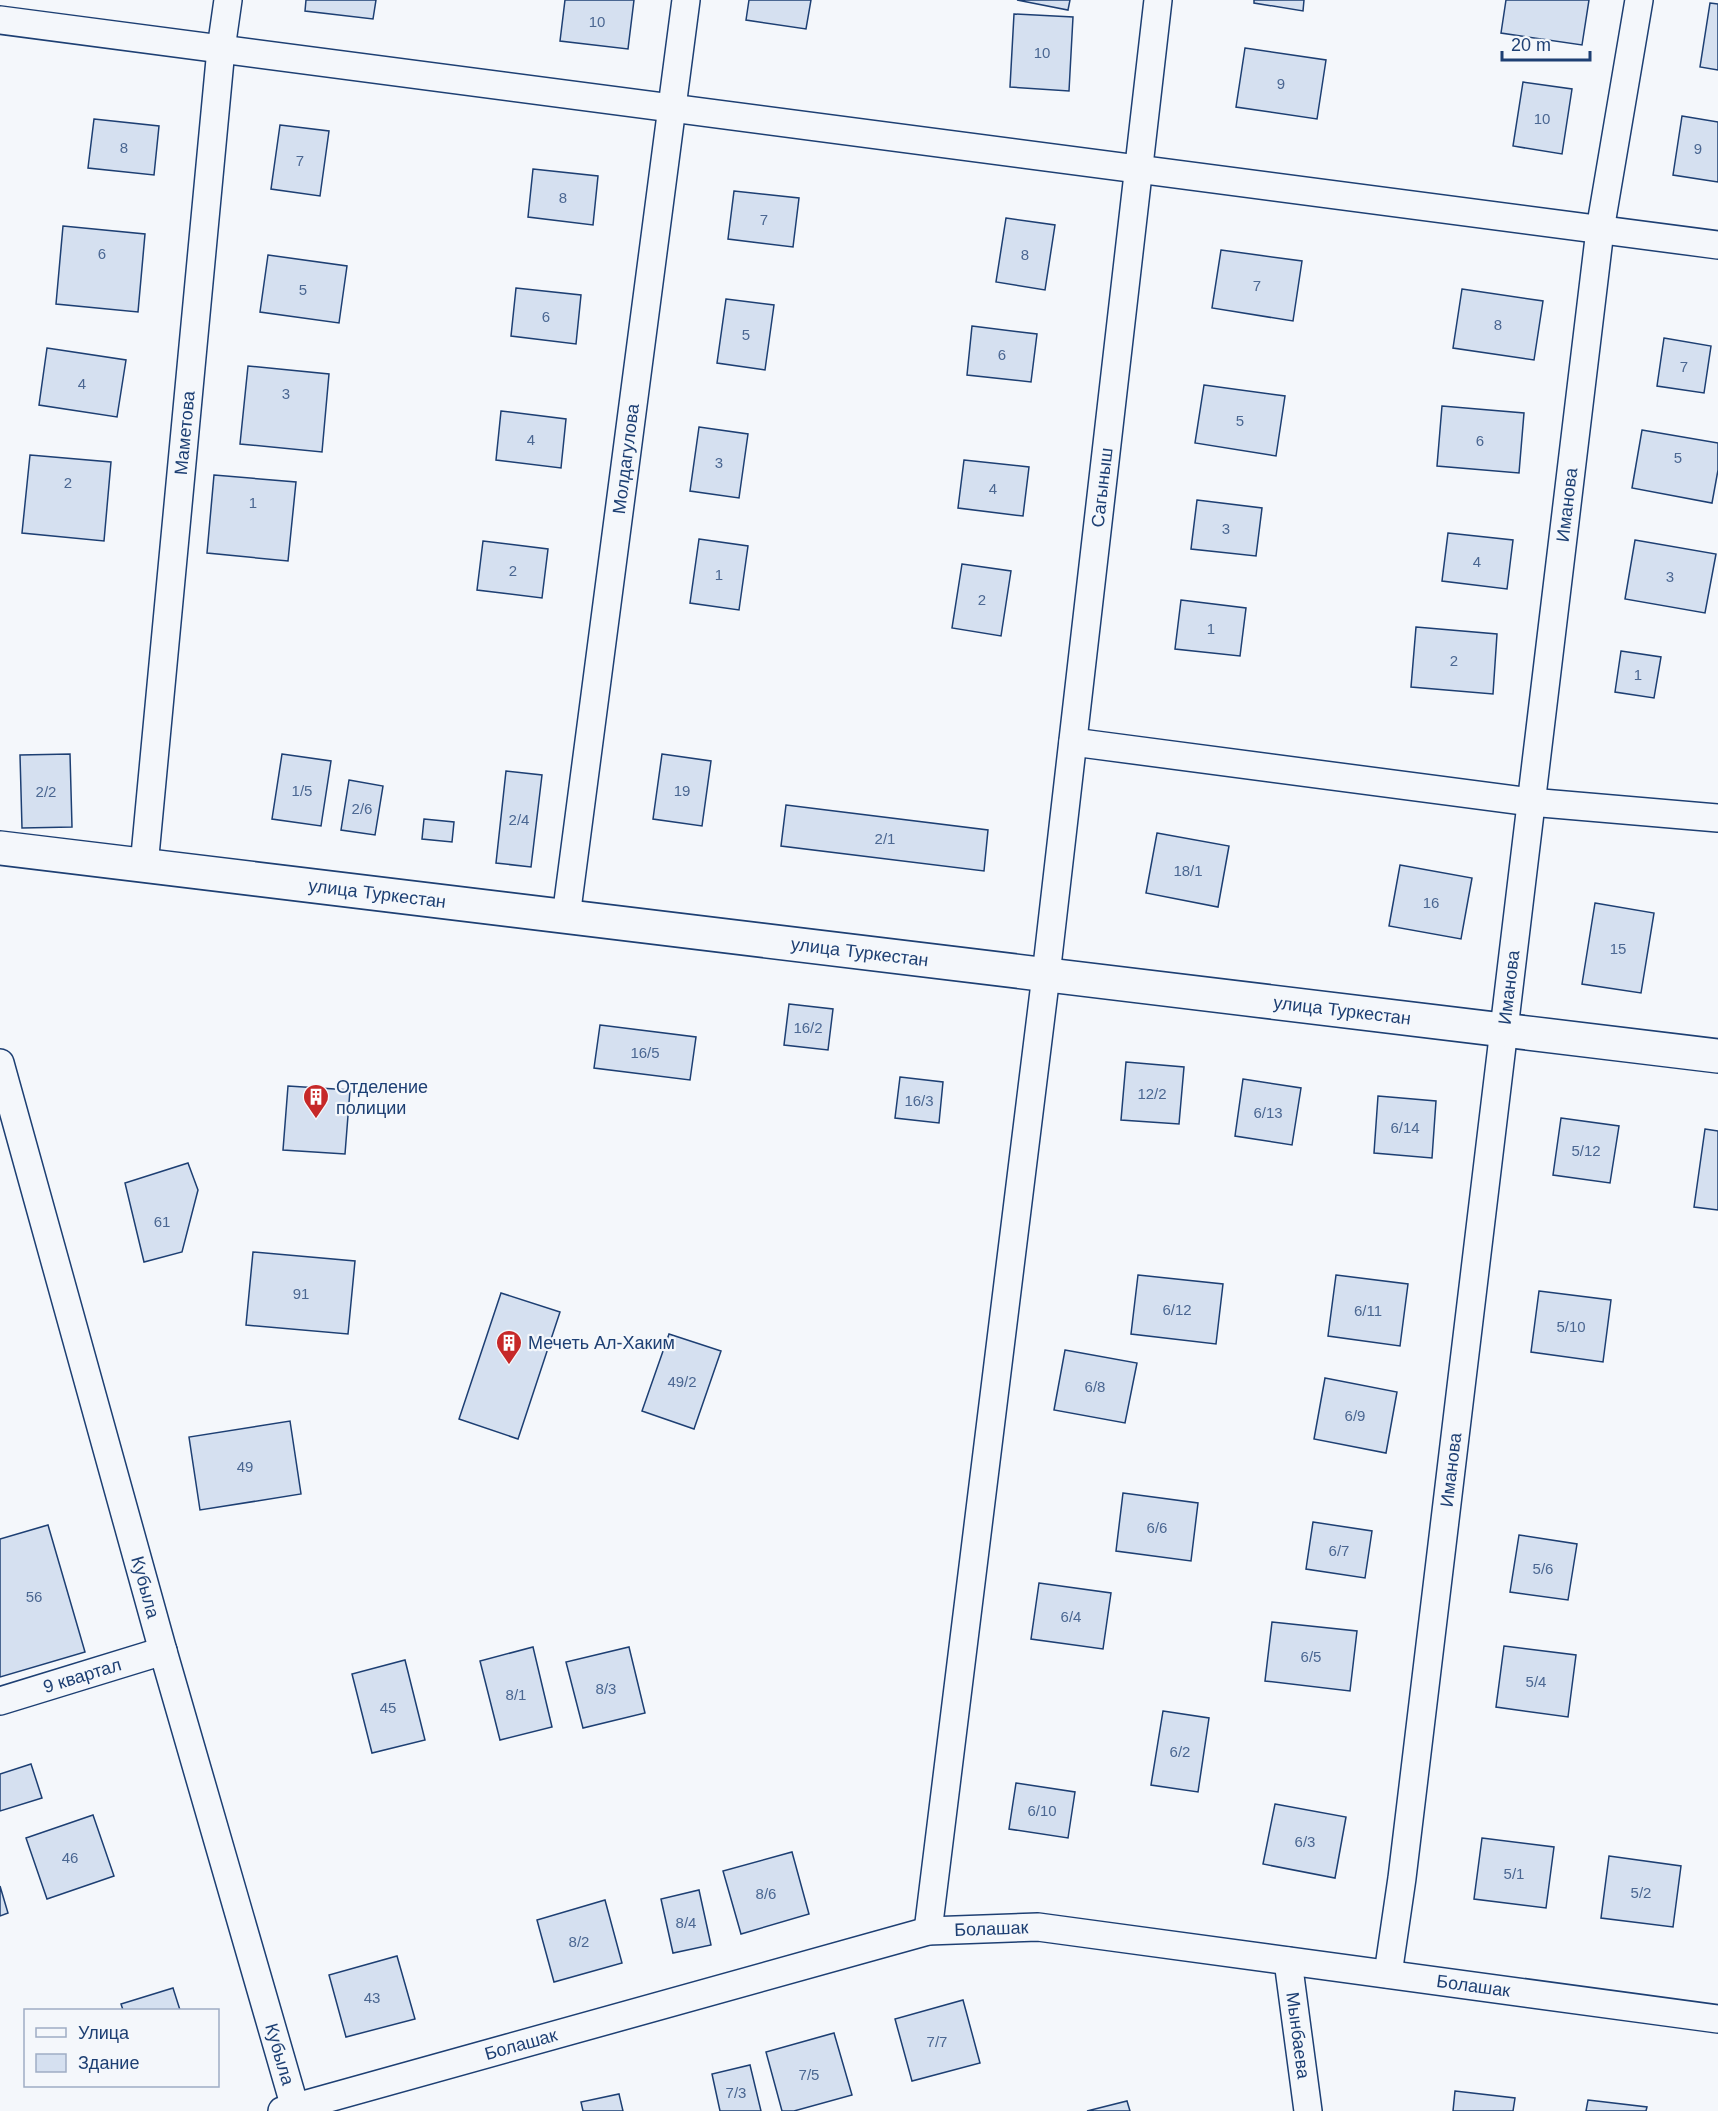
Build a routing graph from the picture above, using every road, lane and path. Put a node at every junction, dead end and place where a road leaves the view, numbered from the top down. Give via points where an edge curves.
1 (228, 0) edge
2 (686, 0) edge
3 (1158, 0) edge
4 (1639, 0) edge
5 (0, 20) edge
6 (221, 49) junction
7 (670, 108) junction
8 (1138, 169) junction
9 (1600, 230) junction
10 (1718, 245) edge
11 (1073, 742) junction
12 (1530, 802) junction
13 (1718, 818) edge
14 (0, 848) edge
15 (144, 866) junction
16 (566, 917) junction
17 (1046, 975) junction
18 (1502, 1030) junction
19 (1718, 1056) edge
20 (0, 1063) edge
21 (163, 1651) junction
22 (0, 1701) edge
23 (928, 1931) junction
24 (1288, 1961) junction
25 (1388, 1974) junction
26 (1718, 2019) edge
27 (291, 2110) edge
28 (1308, 2111) edge

1 - 6 street, Маметова
2 - 7 street, Молдагулова
3 - 8 street, Сагыныш
4 - 9 street, Иманова
5 - 6 street
6 - 7 street
6 - 15 street, Маметова
7 - 8 street
7 - 16 street, Молдагулова
8 - 9 street
8 - 11 street, Сагыныш
9 - 10 street
9 - 12 street, Иманова
11 - 12 street
11 - 17 street, Сагыныш
12 - 13 street
12 - 18 street, Иманова
14 - 15 street, улица Туркестан
15 - 16 street, улица Туркестан
16 - 17 street, улица Туркестан
17 - 18 street, улица Туркестан
17 - 23 street, Сагыныш
18 - 19 street, улица Туркестан
18 - 25 street, Иманова
20 - 21 street, Кубыла
21 - 22 street, 9 квартал
21 - 27 street, Кубыла
23 - 24 street, Болашак via 1038,1927
23 - 27 street, Болашак
24 - 25 street, Болашак
24 - 28 street, Мынбаева
25 - 26 street, Болашак

